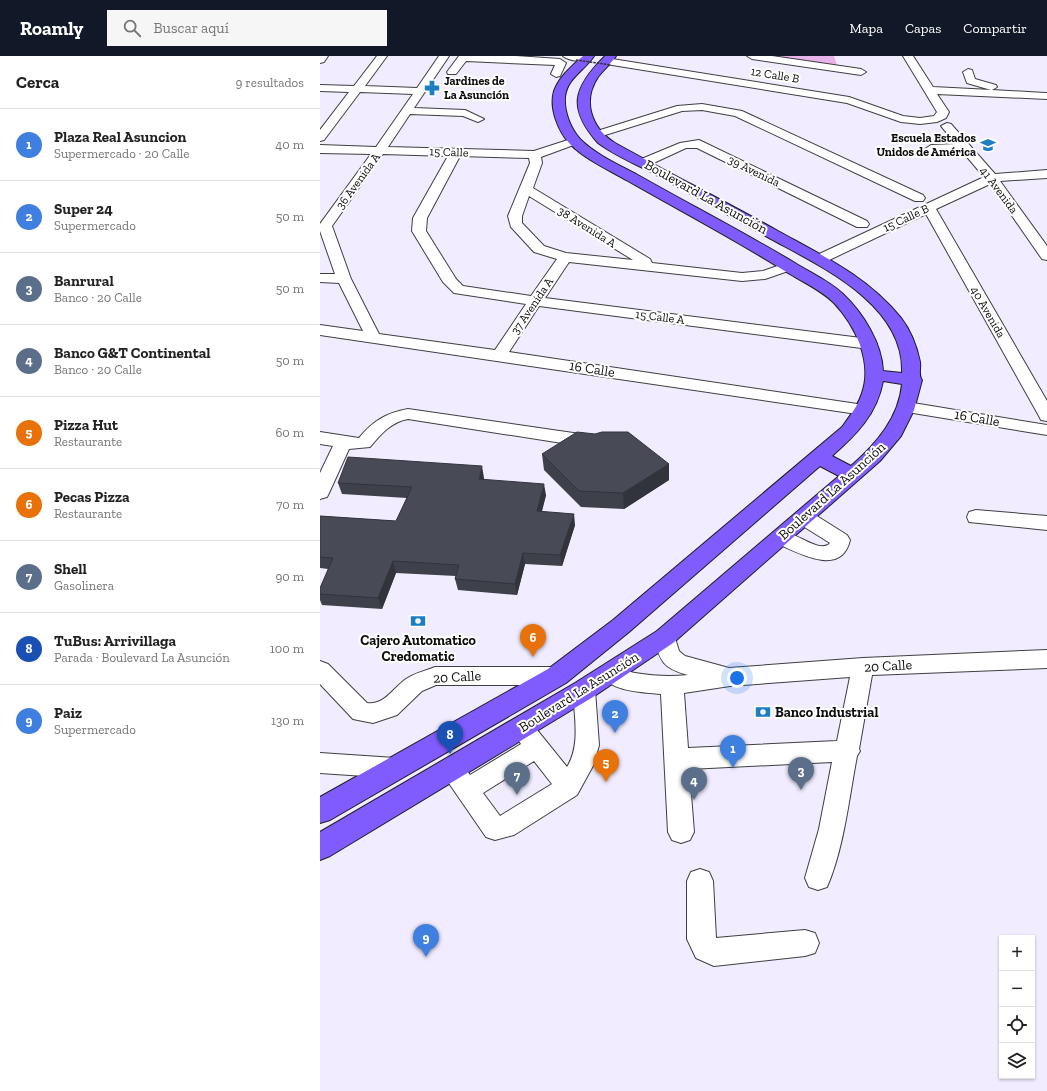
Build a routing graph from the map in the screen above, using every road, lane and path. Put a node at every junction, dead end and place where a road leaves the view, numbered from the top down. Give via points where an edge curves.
1 (323, 56) edge
2 (382, 56) edge
3 (444, 56) edge
4 (752, 56) edge
5 (837, 56) edge
6 (908, 56) edge
7 (511, 57) edge
8 (594, 58) edge
9 (320, 60) edge
10 (842, 69) junction
11 (452, 72) dead end
12 (861, 72) dead end
13 (968, 72) dead end
14 (556, 74) dead end
15 (320, 88) edge
16 (357, 89) junction
17 (930, 90) junction
18 (420, 91) junction
19 (993, 93) junction
20 (1045, 96) dead end
21 (876, 110) junction
22 (406, 111) junction
23 (862, 116) dead end
24 (478, 119) dead end
25 (942, 122) junction
26 (320, 138) edge
27 (594, 143) junction
28 (965, 147) junction
29 (320, 149) edge
30 (931, 149) dead end
31 (380, 150) junction
32 (456, 153) junction
33 (535, 155) junction
34 (643, 163) junction
35 (1047, 174) edge
36 (992, 178) junction
37 (679, 182) junction
38 (526, 188) junction
39 (655, 191) junction
40 (924, 203) junction
41 (862, 224) dead end
42 (323, 226) edge
43 (787, 242) junction
44 (766, 251) junction
45 (560, 256) junction
46 (1047, 256) edge
47 (820, 259) junction
48 (649, 265) junction
49 (789, 266) junction
50 (320, 278) edge
51 (344, 279) junction
52 (534, 302) junction
53 (320, 330) edge
54 (373, 336) junction
55 (869, 344) junction
56 (499, 355) junction
57 (875, 375) junction
58 (913, 380) junction
59 (907, 407) junction
60 (864, 410) junction
61 (1047, 416) edge
62 (1047, 430) edge
63 (320, 438) edge
64 (344, 441) junction
65 (598, 443) edge
66 (819, 458) junction
67 (853, 475) junction
68 (320, 493) edge
69 (976, 517) dead end
70 (805, 518) junction
71 (1047, 523) edge
72 (781, 537) junction
73 (621, 626) junction
74 (665, 637) junction
75 (1047, 659) edge
76 (863, 667) junction
77 (320, 670) edge
78 (611, 673) junction
79 (557, 676) junction
80 (730, 677) junction
81 (672, 686) junction
82 (584, 690) junction
83 (521, 727) junction
84 (536, 747) junction
85 (848, 751) junction
86 (677, 759) junction
87 (320, 763) edge
88 (395, 768) junction
89 (452, 769) junction
90 (568, 787) junction
91 (467, 790) junction
92 (320, 811) edge
93 (681, 832) dead end
94 (320, 847) edge
95 (818, 878) dead end
96 (700, 882) dead end
97 (805, 943) dead end

1 - 9 street
2 - 16 street
3 - 18 street, 36 Avenida A
4 - 10 street
5 - 10 street
6 - 17 street
7 - 11 street via 463,58
7 - 14 street via 560,62
8 - 8 path, bridge
8 - 21 street, 12 Calle B via 849,100
8 - 27 main road, Boulevard La Asunción via 582,96
10 - 12 street
13 - 19 street via 971,81 988,84 994,90
15 - 16 street
16 - 18 street
16 - 26 street
17 - 19 street
17 - 25 street via 943,112
18 - 22 street, 36 Avenida A
19 - 20 street
21 - 23 street
21 - 25 street, 12 Calle B via 910,120
22 - 24 street via 465,113
22 - 31 street, 36 Avenida A
25 - 28 street, 41 Avenida
27 - 33 street, 15 Calle
27 - 34 main road, Boulevard La Asunción
27 - 39 main road, Boulevard La Asunción
27 - 40 street, 15 Calle via 681,108 693,106 738,113
28 - 30 street
28 - 36 street, 41 Avenida
29 - 31 street, 15 Calle
31 - 32 street, 15 Calle
31 - 42 street, 36 Avenida A
32 - 33 street, 15 Calle
32 - 52 street, 15 Calle A via 420,218 420,231 453,286 459,290
33 - 38 street via 536,163
34 - 37 main road, Boulevard La Asunción
34 - 41 street, 39 Avenida via 684,145 699,144
35 - 36 street
36 - 40 street, 15 Calle B
36 - 46 street, 41 Avenida
37 - 39 main road
37 - 43 main road, Boulevard La Asunción
38 - 45 street via 517,210 516,224 538,249
38 - 48 street, 38 Avenida A
39 - 44 main road, Boulevard La Asunción
40 - 47 street, 15 Calle B
40 - 61 street, 40 Avenida
42 - 51 street, 36 Avenida A
43 - 44 main road
43 - 47 main road, Boulevard La Asunción
44 - 49 main road, Boulevard La Asunción
45 - 48 street
45 - 52 street, 37 Avenida A
47 - 58 main road, Boulevard La Asunción via 865,290 885,310 902,333 912,358
48 - 49 street via 750,277 765,275
49 - 55 main road, Boulevard La Asunción via 838,298 855,319
50 - 51 street
51 - 54 street, 36 Avenida A
52 - 55 street, 15 Calle A
52 - 56 street, 37 Avenida A
53 - 54 street, 16 Calle
54 - 56 street, 16 Calle
55 - 57 main road, Boulevard La Asunción
56 - 60 street, 16 Calle
57 - 58 main road
57 - 60 main road, Boulevard La Asunción via 872,392
58 - 59 main road, Boulevard La Asunción
59 - 62 street, 16 Calle
59 - 67 main road, Boulevard La Asunción via 891,436
60 - 66 main road, Boulevard La Asunción via 849,431
63 - 64 street
64 - 65 street via 364,443 378,426 388,419 408,414
64 - 68 street
66 - 67 main road
66 - 73 main road, Boulevard La Asunción
67 - 70 main road, Boulevard La Asunción
69 - 71 street
70 - 72 main road, Boulevard La Asunción
70 - 72 street via 840,540 840,546 836,550 820,554
72 - 74 main road, Boulevard La Asunción
73 - 78 main road via 605,657
73 - 79 main road, Boulevard La Asunción
74 - 78 main road, Boulevard La Asunción
74 - 80 street, 20 Calle via 669,655 678,663
75 - 76 street, 20 Calle
76 - 80 street, 20 Calle
76 - 85 street
77 - 79 street, 20 Calle via 361,712 369,714 391,708 422,680 435,676
78 - 81 street, 20 Calle via 634,682
78 - 82 main road, Boulevard La Asunción
79 - 88 main road, Boulevard La Asunción
80 - 81 street, 20 Calle
81 - 86 street
82 - 83 main road, Boulevard La Asunción
82 - 90 street via 587,745 582,764
83 - 84 street
83 - 89 main road, Boulevard La Asunción
84 - 90 street
84 - 91 street
85 - 86 street
85 - 95 street
86 - 93 street
87 - 88 street
88 - 92 main road, Boulevard La Asunción
89 - 91 street
89 - 94 main road, Boulevard La Asunción
90 - 91 street via 501,829 495,828
96 - 97 street via 701,939 706,948 714,952

